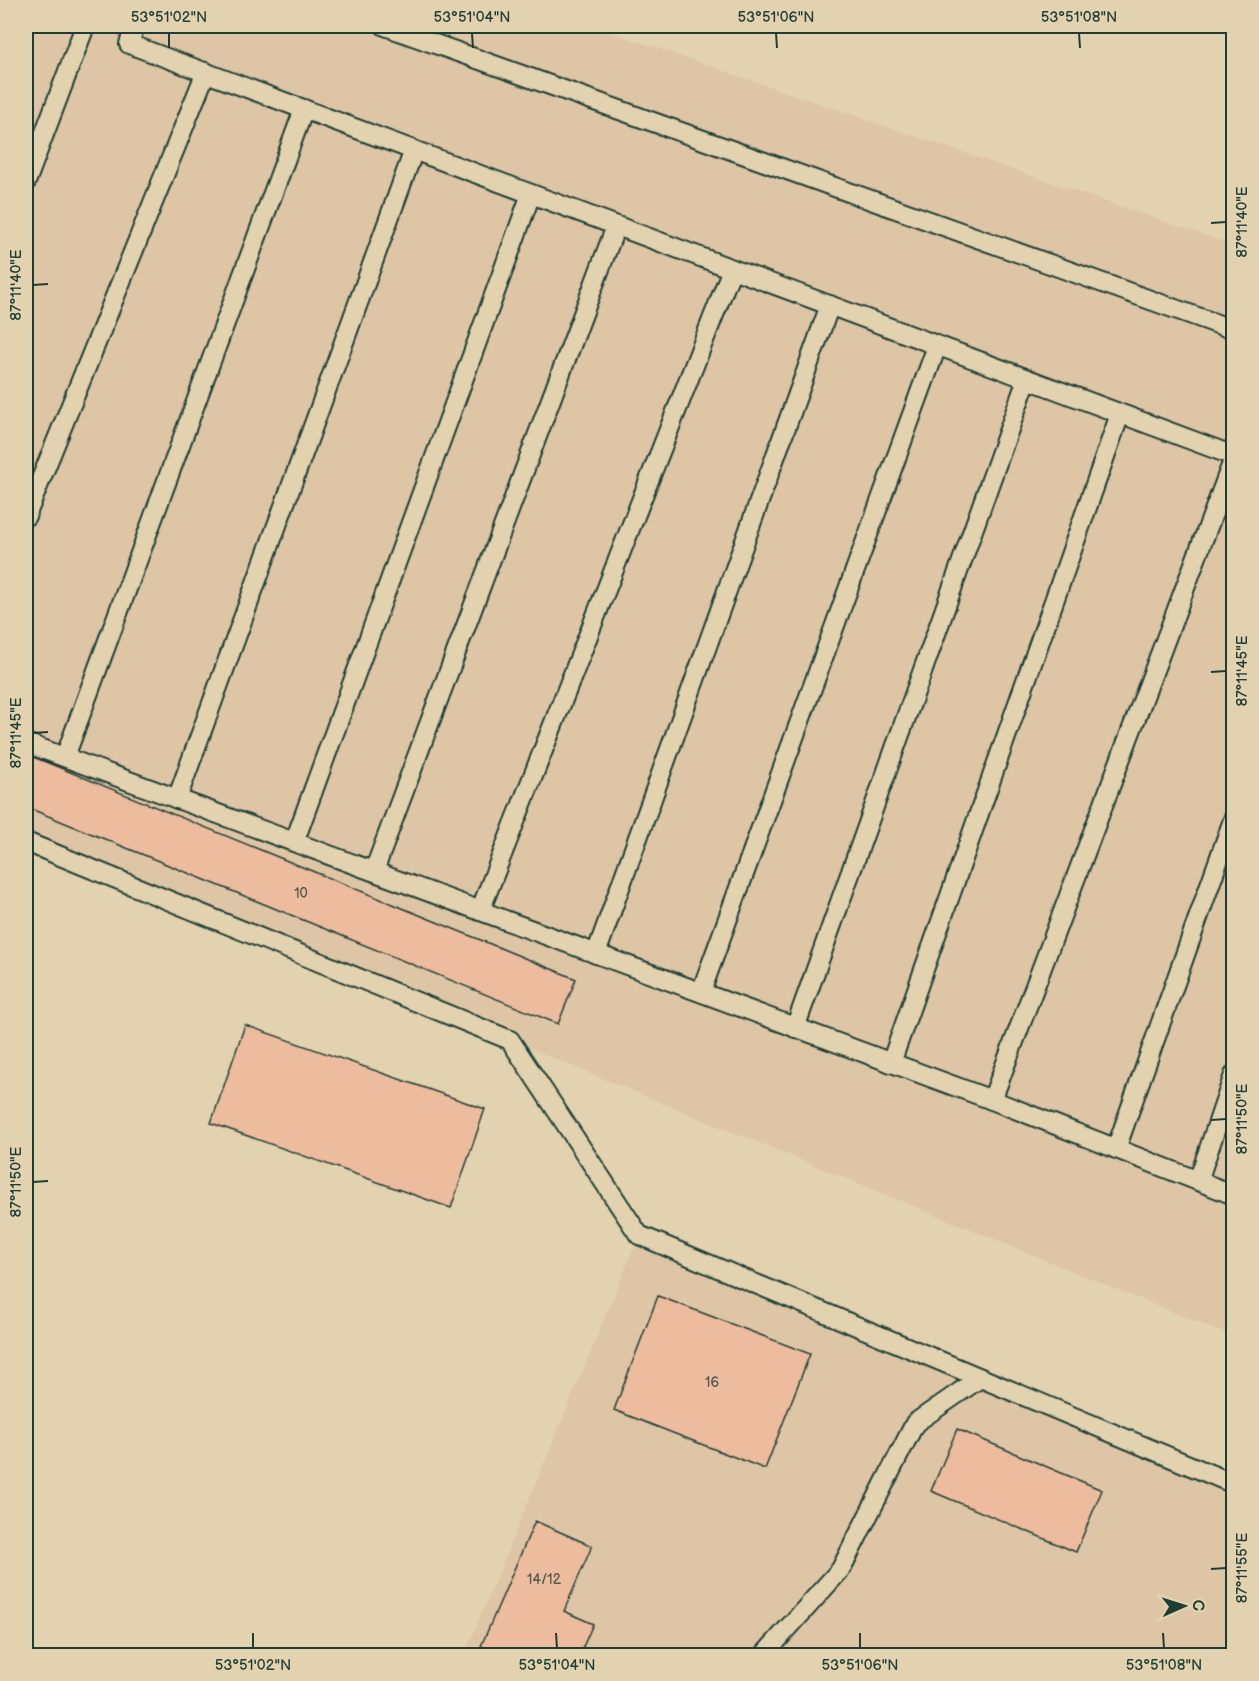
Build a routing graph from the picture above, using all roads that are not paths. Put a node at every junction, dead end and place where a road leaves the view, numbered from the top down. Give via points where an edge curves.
1 (85, 26) edge
2 (135, 26) edge
3 (386, 26) edge
4 (206, 72) junction
5 (303, 109) junction
6 (414, 150) junction
7 (26, 182) edge
8 (531, 194) junction
9 (616, 226) junction
10 (732, 269) junction
11 (830, 305) junction
12 (1233, 330) edge
13 (937, 346) junction
14 (1027, 379) junction
15 (1120, 414) junction
16 (1233, 457) edge
17 (26, 516) edge
18 (26, 742) edge
19 (65, 757) junction
20 (177, 799) junction
21 (1233, 817) edge
22 (298, 832) dead end
23 (26, 842) edge
24 (374, 871) junction
25 (480, 911) junction
26 (596, 954) junction
27 (701, 993) junction
28 (795, 1028) junction
29 (891, 1063) junction
30 (1233, 1075) edge
31 (992, 1100) junction
32 (1116, 1149) junction
33 (1198, 1181) junction
34 (1233, 1195) edge
35 (980, 1378) junction
36 (1233, 1484) edge
37 (763, 1656) edge

1 - 7 lane
2 - 4 lane via 129,44
3 - 12 lane
4 - 5 lane
4 - 17 lane
5 - 6 lane
5 - 19 lane
6 - 8 lane
6 - 20 lane
8 - 9 lane
8 - 22 lane
9 - 10 lane
9 - 24 lane
10 - 11 lane
10 - 25 lane
11 - 13 lane
11 - 26 lane
13 - 14 lane
13 - 27 lane
14 - 15 lane
14 - 28 lane
15 - 16 lane
15 - 29 lane
16 - 31 lane
18 - 19 lane
19 - 20 lane
20 - 24 lane
21 - 32 lane
23 - 35 lane via 510,1040 639,1235
24 - 25 lane
25 - 26 lane
26 - 27 lane
27 - 28 lane
28 - 29 lane
29 - 31 lane
30 - 33 lane
31 - 32 lane
32 - 33 lane
33 - 34 lane
35 - 36 lane
35 - 37 lane via 915,1423 841,1569

